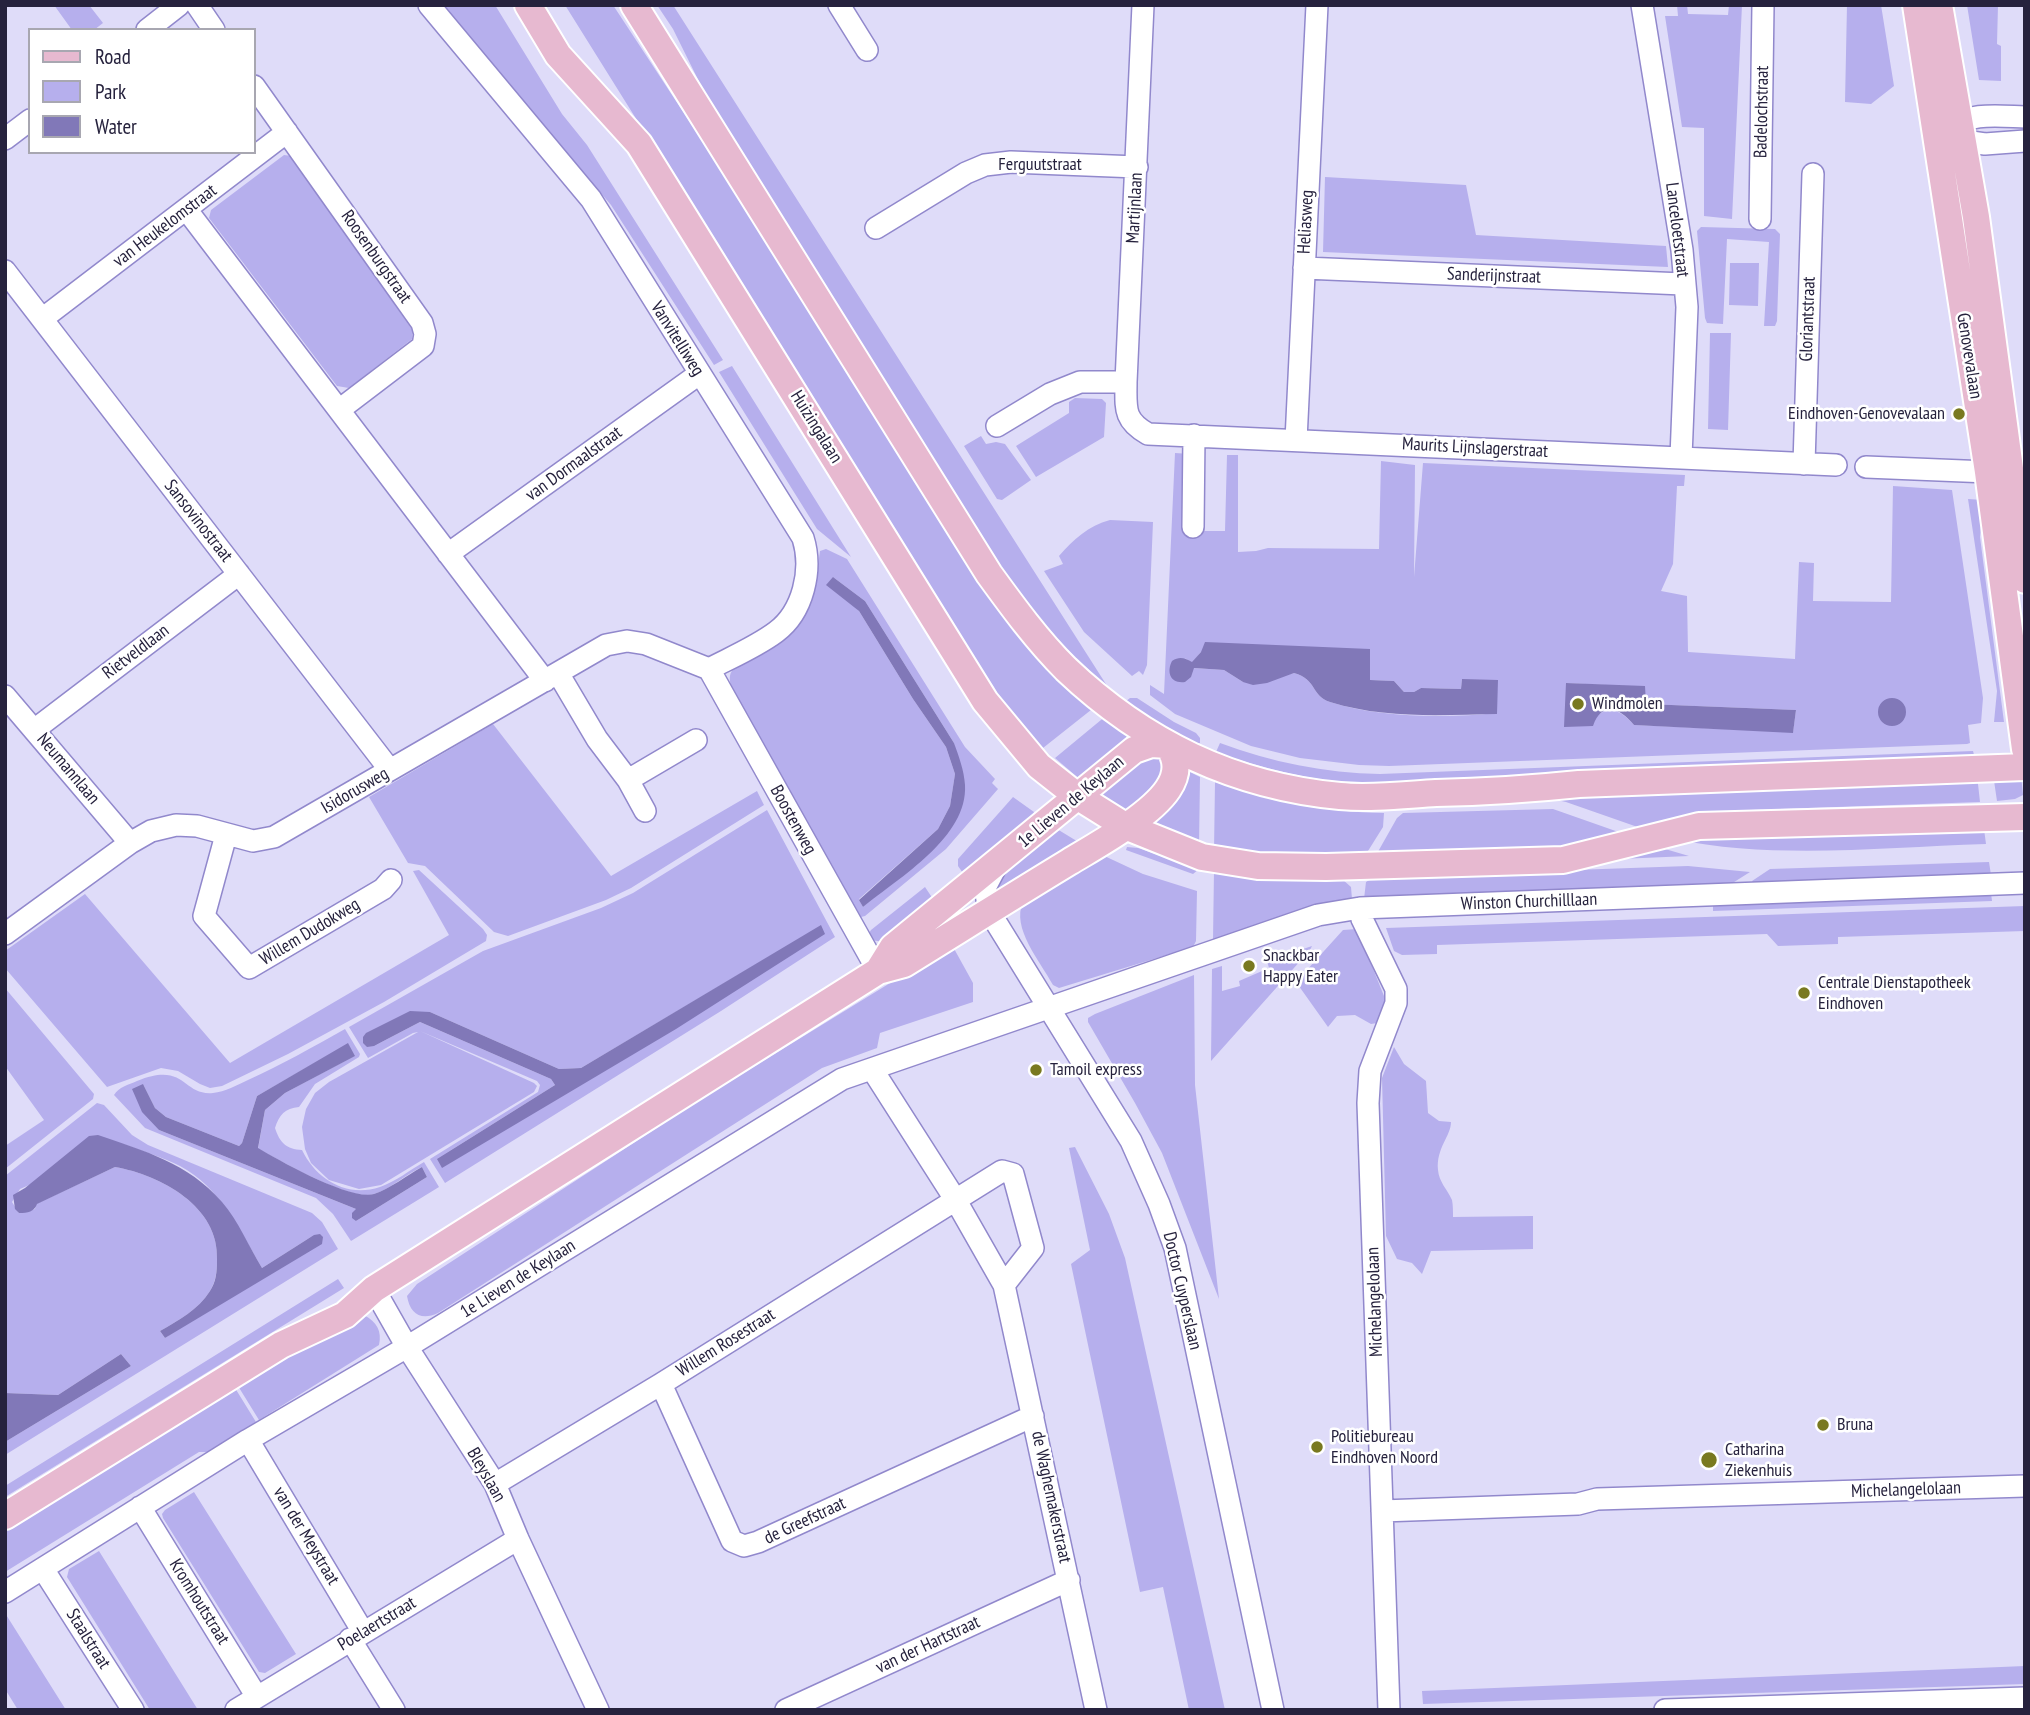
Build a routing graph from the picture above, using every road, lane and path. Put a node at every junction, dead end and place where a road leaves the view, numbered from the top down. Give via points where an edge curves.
1 (179, 5) edge
2 (197, 5) edge
3 (429, 5) edge
4 (528, 5) edge
5 (634, 5) edge
6 (839, 5) edge
7 (1143, 5) edge
8 (1317, 5) edge
9 (1642, 5) edge
10 (1763, 5) edge
11 (1916, 5) edge
12 (1939, 5) edge
13 (150, 28) edge
14 (213, 28) edge
15 (867, 50) dead end
16 (256, 89) edge
17 (2025, 117) edge
18 (28, 122) edge
19 (1964, 131) junction
20 (287, 132) junction
21 (5, 139) edge
22 (2025, 141) edge
23 (1137, 167) junction
24 (1813, 174) dead end
25 (186, 209) junction
26 (1760, 219) dead end
27 (876, 228) dead end
28 (1304, 268) junction
29 (5, 271) edge
30 (1684, 284) junction
31 (42, 319) junction
32 (699, 374) junction
33 (1126, 382) junction
34 (339, 410) junction
35 (1126, 410) joint
36 (997, 426) dead end
37 (1194, 435) junction
38 (1296, 440) junction
39 (1681, 457) junction
40 (1804, 464) junction
41 (1836, 466) dead end
42 (1866, 467) dead end
43 (1987, 472) junction
44 (1193, 527) dead end
45 (448, 554) junction
46 (239, 574) junction
47 (2025, 580) edge
48 (709, 669) junction
49 (551, 677) junction
50 (5, 696) edge
51 (34, 730) junction
52 (696, 740) dead end
53 (1168, 745) junction
54 (2025, 749) edge
55 (2025, 767) edge
56 (390, 770) junction
57 (628, 780) junction
58 (1077, 796) junction
59 (645, 811) dead end
60 (2025, 817) edge
61 (1125, 826) junction
62 (226, 835) junction
63 (130, 843) junction
64 (998, 862) junction
65 (391, 880) dead end
66 (2025, 883) edge
67 (949, 901) junction
68 (1360, 908) junction
69 (989, 911) junction
70 (5, 934) edge
71 (878, 971) junction
72 (1050, 1007) junction
73 (872, 1069) junction
74 (955, 1199) junction
75 (1004, 1285) junction
76 (374, 1289) junction
77 (407, 1347) junction
78 (661, 1384) junction
79 (1033, 1416) junction
80 (248, 1440) junction
81 (495, 1483) junction
82 (2025, 1486) edge
83 (141, 1507) junction
84 (1382, 1511) junction
85 (5, 1516) edge
86 (518, 1539) junction
87 (43, 1569) junction
88 (1069, 1580) junction
89 (5, 1592) edge
90 (357, 1635) junction
91 (257, 1697) junction
92 (2025, 1698) edge
93 (1768, 1708) edge
94 (133, 1710) edge
95 (236, 1710) edge
96 (394, 1710) edge
97 (598, 1710) edge
98 (786, 1710) edge
99 (1096, 1710) edge
100 (1273, 1710) edge
101 (1389, 1710) edge
102 (1665, 1710) edge

1 - 13 street
2 - 14 street
3 - 32 street, Vanvitelliweg via 591,199
4 - 58 main road, Huizingalaan via 558,55 639,144 985,701 1032,758
5 - 53 main road via 989,574 1066,668
6 - 15 street
7 - 23 street, Martijnlaan
8 - 28 street, Heliasweg
9 - 30 street, Lanceloetstraat
10 - 26 street, Badelochstraat
11 - 19 main road, Genovevalaan
12 - 19 main road, Genovevalaan via 1952,89
16 - 20 street, Roosenburgstraat
17 - 19 street
18 - 21 street
19 - 22 street
19 - 43 main road, Genovevalaan
19 - 47 main road, Genovevalaan
20 - 25 street, van Heukelomstraat
20 - 34 street, Roosenburgstraat via 422,323 425,334 423,346
23 - 27 street, Ferguutstraat via 985,165
23 - 33 street, Martijnlaan
24 - 40 street, Gloriantstraat
25 - 31 street, van Heukelomstraat
25 - 34 street
28 - 30 street, Sanderijnstraat
28 - 38 street, Heliasweg
29 - 31 street, Sansovinostraat
30 - 39 street, Lanceloetstraat
31 - 46 street, Sansovinostraat
32 - 45 street, van Dormaalstraat
32 - 48 street, Vanvitelliweg via 807,551 807,575 789,619 775,633
33 - 35 street, Martijnlaan
33 - 36 street via 1080,382
34 - 45 street
35 - 37 street, Maurits Lijnslagerstraat via 1133,426 1148,434
37 - 38 street, Maurits Lijnslagerstraat
37 - 44 street
38 - 39 street, Maurits Lijnslagerstraat
39 - 40 street, Maurits Lijnslagerstraat
40 - 41 street, Maurits Lijnslagerstraat
42 - 43 street
43 - 54 main road, Genovevalaan
45 - 49 street
46 - 51 street, Rietveldlaan
46 - 56 street, Sansovinostraat
48 - 49 street, Isidorusweg via 627,640 606,645
48 - 71 street, Boostenweg
49 - 56 street, Isidorusweg
49 - 57 street
50 - 51 street, Neumannlaan
51 - 63 street, Neumannlaan
52 - 57 street
53 - 55 main road via 1196,760 1283,788 1342,796
53 - 58 main road, 1e Lieven de Keylaan via 1134,750
53 - 61 main road, 1e Lieven de Keylaan via 1177,766 1174,778 1157,802
56 - 62 street, Isidorusweg via 274,838 253,841
57 - 59 street
58 - 61 main road, Huizingalaan
58 - 64 main road, 1e Lieven de Keylaan
60 - 61 main road via 1699,826 1563,860 1314,867 1258,866 1202,857
61 - 69 main road, 1e Lieven de Keylaan
62 - 63 street, Isidorusweg via 197,825 176,825 151,831
62 - 65 street, Willem Dudokweg via 204,916 249,968
63 - 70 street, Isidorusweg
64 - 67 main road, 1e Lieven de Keylaan
64 - 69 street via 985,888
66 - 68 street, Winston Churchilllaan
67 - 69 street
67 - 71 main road, 1e Lieven de Keylaan via 893,947
68 - 72 street, Winston Churchilllaan via 1318,915
68 - 84 street, Michelangelolaan via 1396,989 1396,1003 1370,1071 1368,1103
69 - 71 main road, 1e Lieven de Keylaan via 904,964
69 - 72 street, Doctor Cuyperslaan
71 - 76 main road, 1e Lieven de Keylaan
72 - 73 street, 1e Lieven de Keylaan
72 - 100 street, Doctor Cuyperslaan via 1131,1141 1175,1248
73 - 74 street, de Waghemakerstraat
73 - 77 street, 1e Lieven de Keylaan via 842,1079
74 - 75 street, de Waghemakerstraat
74 - 75 street via 1002,1171 1013,1174 1033,1248
74 - 78 street, Willem Rosestraat
75 - 79 street, de Waghemakerstraat
76 - 77 street, Bleyslaan
76 - 85 main road, 1e Lieven de Keylaan via 338,1301 281,1345
77 - 80 street, 1e Lieven de Keylaan
77 - 81 street, Bleyslaan
78 - 79 street, de Greefstraat via 732,1541 744,1546
78 - 81 street, Willem Rosestraat
79 - 88 street, de Waghemakerstraat
80 - 83 street, 1e Lieven de Keylaan
80 - 90 street, van der Meystraat
81 - 86 street, Bleyslaan
82 - 84 street, Michelangelolaan via 1597,1499 1578,1504
83 - 87 street, 1e Lieven de Keylaan
83 - 91 street, Kromhoutstraat
84 - 101 street, Michelangelolaan
86 - 90 street, Poelaertstraat
86 - 97 street, Bleyslaan
87 - 89 street, 1e Lieven de Keylaan
87 - 94 street, Staalstraat
88 - 98 street, van der Hartstraat
88 - 99 street, de Waghemakerstraat
90 - 91 street, Poelaertstraat
90 - 96 street, van der Meystraat
91 - 95 street, Poelaertstraat
92 - 93 street
93 - 102 street

